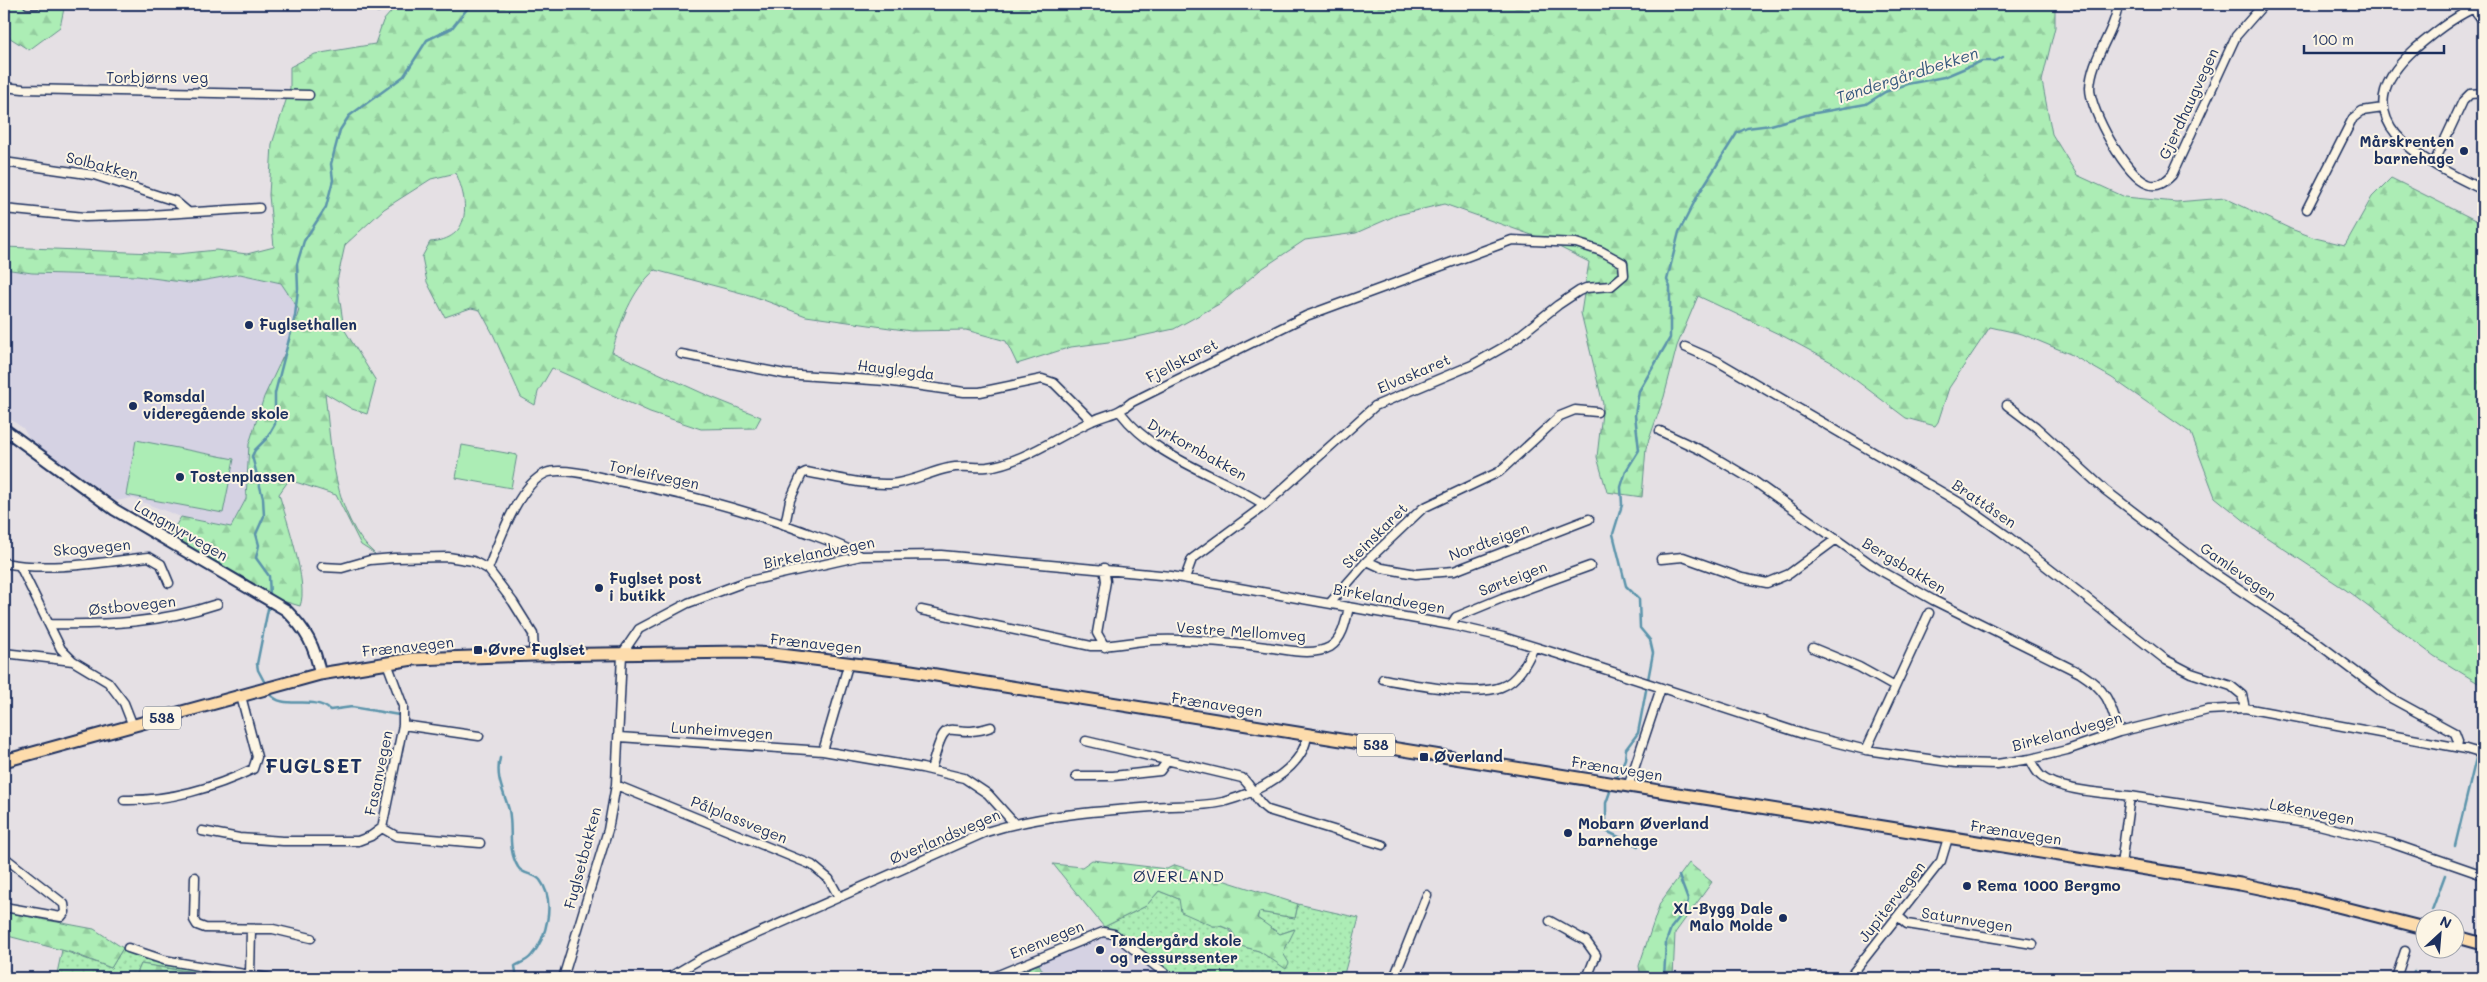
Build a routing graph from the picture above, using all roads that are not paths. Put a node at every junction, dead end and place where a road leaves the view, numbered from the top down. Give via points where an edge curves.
1 (28, 4) edge
2 (36, 4) edge
3 (2118, 4) edge
4 (2264, 4) edge
5 (2471, 6) edge
6 (2483, 21) edge
7 (4, 87) edge
8 (2483, 93) edge
9 (309, 95) dead end
10 (2383, 108) junction
11 (4, 162) edge
12 (2434, 162) junction
13 (2483, 190) edge
14 (259, 208) dead end
15 (4, 209) edge
16 (2308, 209) dead end
17 (188, 212) junction
18 (1622, 263) joint
19 (1685, 347) dead end
20 (681, 354) dead end
21 (2007, 405) dead end
22 (1120, 412) junction
23 (1598, 412) dead end
24 (1092, 421) junction
25 (4, 430) edge
26 (1660, 431) dead end
27 (1265, 506) junction
28 (1589, 519) dead end
29 (785, 525) junction
30 (1835, 540) junction
31 (861, 556) junction
32 (1660, 559) dead end
33 (1367, 561) junction
34 (4, 563) edge
35 (20, 566) junction
36 (1590, 566) dead end
37 (322, 567) dead end
38 (488, 568) junction
39 (1104, 568) junction
40 (1185, 578) junction
41 (169, 583) dead end
42 (1331, 602) junction
43 (217, 604) dead end
44 (1349, 606) junction
45 (922, 610) dead end
46 (1928, 613) dead end
47 (49, 624) junction
48 (1451, 625) junction
49 (1105, 647) junction
50 (1534, 647) junction
51 (1813, 648) dead end
52 (4, 653) edge
53 (622, 654) junction
54 (534, 655) junction
55 (73, 661) junction
56 (849, 662) junction
57 (387, 663) junction
58 (320, 674) junction
59 (1382, 679) dead end
60 (1895, 687) junction
61 (1662, 688) junction
62 (241, 696) junction
63 (2245, 708) junction
64 (403, 724) junction
65 (133, 726) junction
66 (991, 727) dead end
67 (2119, 732) junction
68 (1306, 734) junction
69 (479, 736) dead end
70 (619, 737) junction
71 (1086, 741) dead end
72 (2458, 747) junction
73 (1866, 750) junction
74 (823, 752) junction
75 (2483, 754) edge
76 (2030, 759) junction
77 (1168, 760) junction
78 (4, 761) edge
79 (931, 770) junction
80 (1076, 776) dead end
81 (616, 784) junction
82 (1628, 787) junction
83 (1252, 792) junction
84 (2130, 796) junction
85 (124, 800) dead end
86 (1014, 823) junction
87 (382, 828) junction
88 (202, 832) dead end
89 (1948, 838) junction
90 (480, 843) dead end
91 (1384, 845) dead end
92 (4, 857) edge
93 (2120, 865) junction
94 (2483, 875) edge
95 (195, 877) dead end
96 (1427, 895) dead end
97 (839, 897) junction
98 (4, 907) edge
99 (1899, 917) junction
100 (1550, 921) dead end
101 (2414, 926) edge
102 (251, 928) junction
103 (311, 938) dead end
104 (2464, 939) edge
105 (2033, 944) dead end
106 (2483, 944) edge
107 (128, 948) dead end
108 (2405, 951) dead end
109 (250, 975) junction
110 (268, 978) edge
111 (563, 978) edge
112 (668, 978) edge
113 (991, 978) edge
114 (1171, 978) edge
115 (1394, 978) edge
116 (1587, 978) edge
117 (1849, 978) edge
118 (2396, 978) edge

1 - 2 street
3 - 4 street, Gjerdhaugvegen via 2094,70 2091,97 2095,114 2122,157 2140,180 2154,185 2163,183 2172,175 2236,36
5 - 6 street
5 - 10 street via 2441,27 2393,71 2385,89
7 - 9 street, Torbjørns veg
8 - 12 street via 2470,94 2463,101
10 - 12 street via 2400,139
10 - 16 street via 2362,112 2353,118
11 - 17 street, Solbakken via 94,175 175,201
12 - 13 street
14 - 17 street
15 - 17 street via 85,216
18 - 22 street, Fjellskaret via 1601,251 1576,243 1512,240 1306,316 1132,402
18 - 27 street, Elvaskaret via 1624,275 1610,286 1586,288 1558,305 1509,344 1472,365 1375,406
19 - 63 street, Brattåsen via 1716,361 1962,504 2028,551 2166,660 2191,673 2231,686 2242,695
20 - 24 street, Hauglegda via 786,374 886,381 964,392 1042,380 1054,382
21 - 72 street, Gamlevegen via 2105,490 2201,564 2308,636 2389,697 2455,733
22 - 24 street, Fjellskaret
22 - 27 street, Dyrkornbakken via 1145,440 1239,488
23 - 33 street, Steinskaret via 1575,410 1560,416 1499,472 1423,508
24 - 29 street, Fjellskaret via 1042,446 987,467 949,468 890,484 855,482 806,472 798,478
25 - 58 main road, Langmyrvegen via 120,513 286,610 302,626 312,644
26 - 30 street, Bergsbakken via 1751,479
27 - 40 street, Elvaskaret via 1192,559
28 - 33 street, Nordteigen via 1454,571 1416,574 1382,568
29 - 31 street, Torleifvegen via 843,544
29 - 38 street, Torleifvegen via 690,495 552,471 544,474 525,492
30 - 32 street via 1789,574 1767,583 1742,578 1683,557
30 - 67 street, Bergsbakken via 1933,600 2080,672 2097,684 2109,701
31 - 39 street, Birkelandvegen via 941,555
31 - 53 street, Birkelandvegen via 745,582 688,603 639,629
33 - 42 street, Steinskaret
34 - 35 street, Skogvegen
35 - 41 street, Skogvegen via 149,557 161,564
35 - 47 street
36 - 48 street, Sørteigen via 1492,601 1456,617
37 - 38 street via 342,568 370,560 448,557 473,561
38 - 54 street via 533,634
39 - 40 street, Birkelandvegen
39 - 49 street via 1106,581 1097,633
40 - 42 street, Birkelandvegen
42 - 44 street, Birkelandvegen
43 - 47 street, Østbovegen via 165,619
44 - 48 street, Birkelandvegen
44 - 49 street, Vestre Mellomveg via 1343,631 1337,640 1330,647 1318,650 1305,652 1203,639 1153,640
45 - 49 street, Vestre Mellomveg
46 - 60 street
47 - 55 street via 61,650
48 - 50 street, Birkelandvegen
50 - 59 street via 1527,663 1501,687 1481,691
50 - 61 street, Birkelandvegen
51 - 60 street via 1859,667
52 - 55 street
53 - 54 main road, Frænavegen / 538
53 - 56 main road, Frænavegen / 538 via 741,652
53 - 70 street, Fuglsetbakken
54 - 57 main road, Frænavegen / 538 via 442,657
55 - 65 street via 108,682 124,703
56 - 68 main road, Frænavegen / 538
56 - 74 street
57 - 58 main road, Frænavegen / 538
57 - 64 street, Fasanvegen via 403,706
58 - 62 main road, Frænavegen / 538
60 - 73 street
61 - 73 street, Birkelandvegen via 1806,735
61 - 82 street
62 - 65 main road, Frænavegen / 538
62 - 85 street via 257,757 253,769 225,783 150,800
63 - 67 street, Birkelandvegen via 2208,710
63 - 72 street, Birkelandvegen
64 - 69 street
64 - 87 street, Fasanvegen
65 - 78 main road, Frænavegen / 538
66 - 79 street via 972,731 946,730 940,737
67 - 76 street, Birkelandvegen
68 - 82 main road, Frænavegen / 538
68 - 83 street, Øverlandsvegen via 1303,750 1283,773
70 - 74 street, Lunheimvegen
70 - 81 street, Fuglsetbakken
71 - 77 street
72 - 75 street, Birkelandvegen
73 - 76 street, Birkelandvegen via 1971,764
74 - 79 street, Lunheimvegen
76 - 84 street, Løkenvegen via 2047,780
77 - 80 street via 1160,771
77 - 83 street via 1242,778 1251,785
79 - 86 street, Lunheimvegen via 964,778 988,794
81 - 97 street, Pålplassvegen via 812,866 829,879
81 - 111 street, Fuglsetbakken via 608,830
82 - 89 main road, Frænavegen / 538
83 - 86 street, Øverlandsvegen via 1222,802 1111,810
83 - 91 street via 1262,806 1275,813
84 - 93 street
84 - 94 street, Løkenvegen via 2319,825 2391,844
86 - 97 street, Øverlandsvegen via 986,832
87 - 88 street, Fasanvegen via 358,841 239,838
87 - 90 street via 396,836
89 - 93 main road, Frænavegen / 538
89 - 99 street, Jupitervegen via 1941,861
92 - 98 street via 64,904 65,912 60,917
93 - 101 main road, Frænavegen / 538 via 2269,890
95 - 102 street via 194,920 197,925 205,928
96 - 115 street
97 - 112 street, Øverlandsvegen via 702,958
99 - 105 street, Saturnvegen via 1907,924
99 - 117 street, Jupitervegen
100 - 116 street via 1592,947 1596,954
102 - 103 street via 273,929
102 - 109 street
104 - 106 main road
107 - 109 street via 164,960
108 - 118 street
109 - 110 street
113 - 114 street, Enenvegen via 1104,932 1114,934

